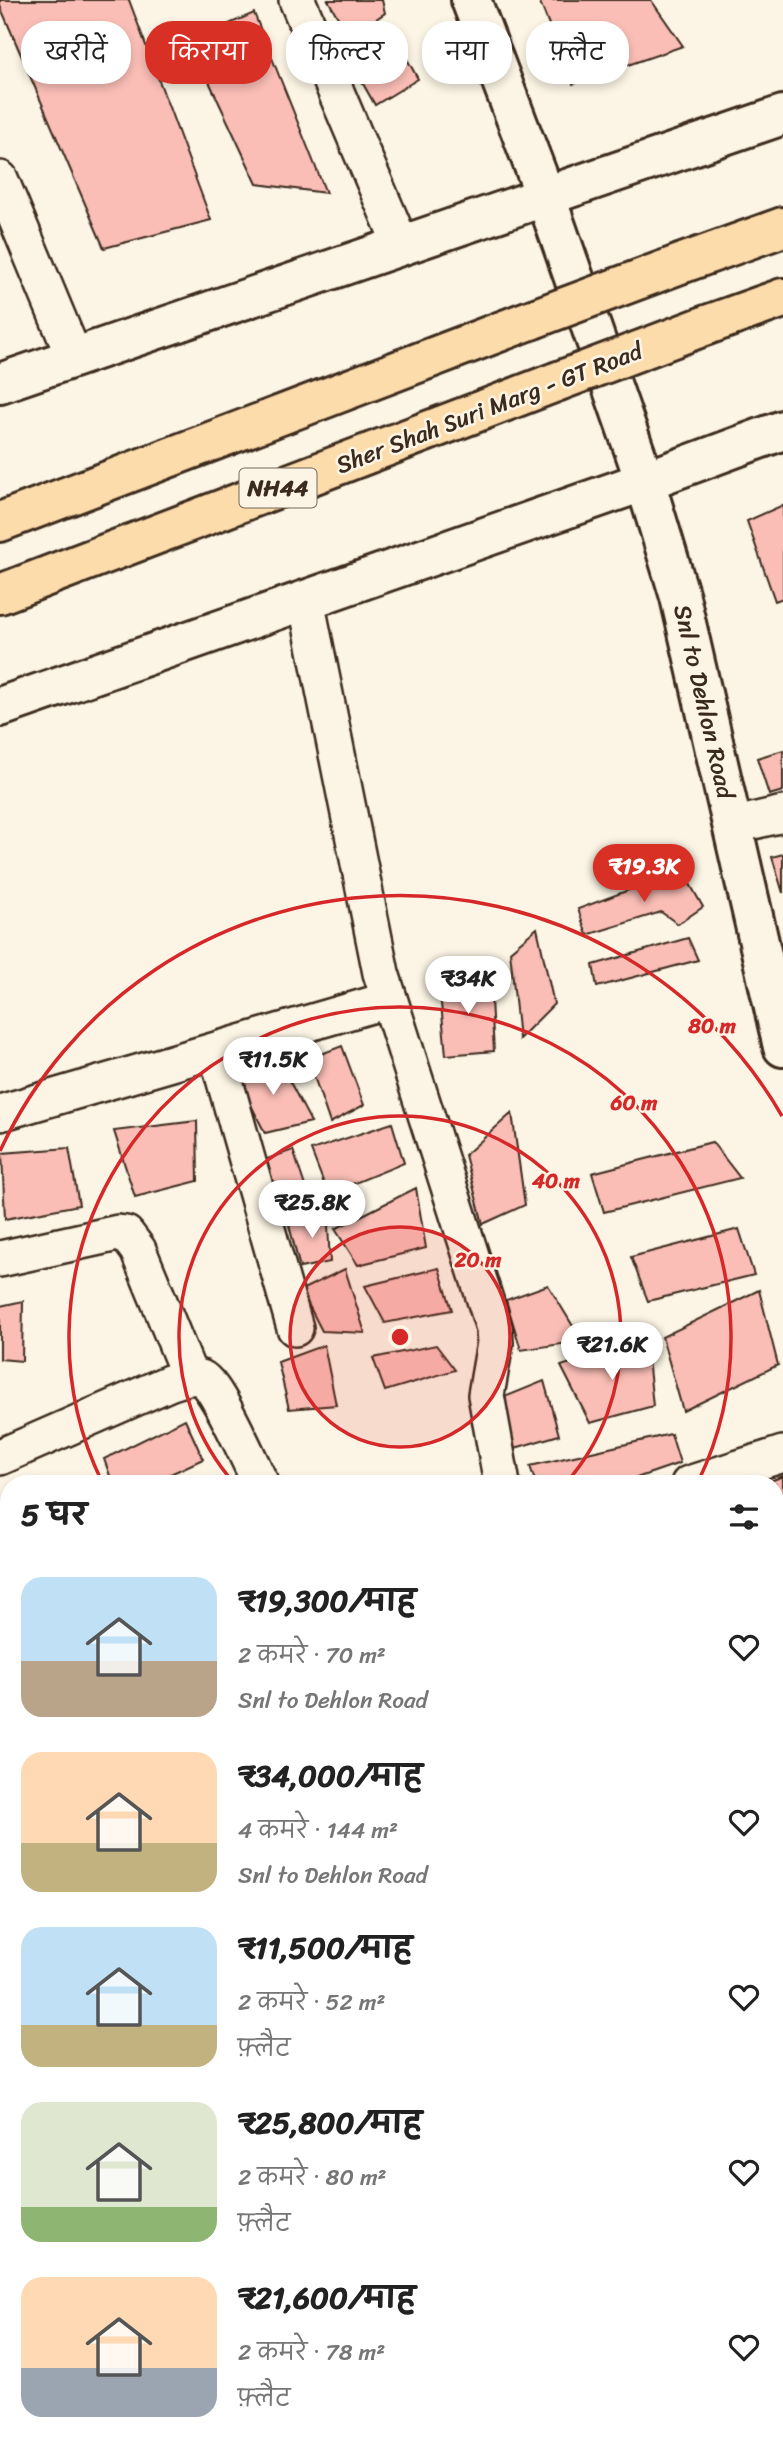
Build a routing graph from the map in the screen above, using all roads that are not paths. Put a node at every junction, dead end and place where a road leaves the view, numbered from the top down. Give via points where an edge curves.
1 (298, 0) edge
2 (471, 0) edge
3 (783, 115) edge
4 (0, 178) edge
5 (545, 195) junction
6 (783, 228) edge
7 (401, 245) junction
8 (783, 298) edge
9 (74, 357) junction
10 (0, 383) edge
11 (783, 430) edge
12 (645, 481) junction
13 (0, 522) edge
14 (0, 594) edge
15 (306, 600) junction
16 (0, 707) edge
17 (783, 814) edge
18 (732, 826) junction
19 (388, 1000) junction
20 (783, 1048) edge
21 (216, 1050) junction
22 (0, 1113) edge
23 (0, 1259) edge
24 (295, 1328) dead end
25 (190, 1377) junction
26 (783, 1454) edge
27 (0, 1457) edge
28 (256, 1475) edge
29 (500, 1475) edge
30 (717, 1475) edge

1 - 7 street
2 - 5 street, Snl to Dehlon Road
3 - 5 street
4 - 9 street
5 - 7 street
5 - 12 street, Snl to Dehlon Road
6 - 13 highway, NH44, bridge
7 - 9 street
8 - 14 highway, Sher Shah Suri Marg - GT Road / NH44, bridge
9 - 10 street
11 - 12 street
12 - 15 street
12 - 18 street, Snl to Dehlon Road via 680,597
15 - 16 street
15 - 19 street
17 - 18 street
18 - 20 street, Snl to Dehlon Road
19 - 21 street
19 - 29 street via 494,1328 486,1395
21 - 22 street
21 - 24 street
23 - 25 street via 126,1234 138,1250
25 - 27 street
25 - 28 street via 204,1380 215,1393
26 - 30 street

